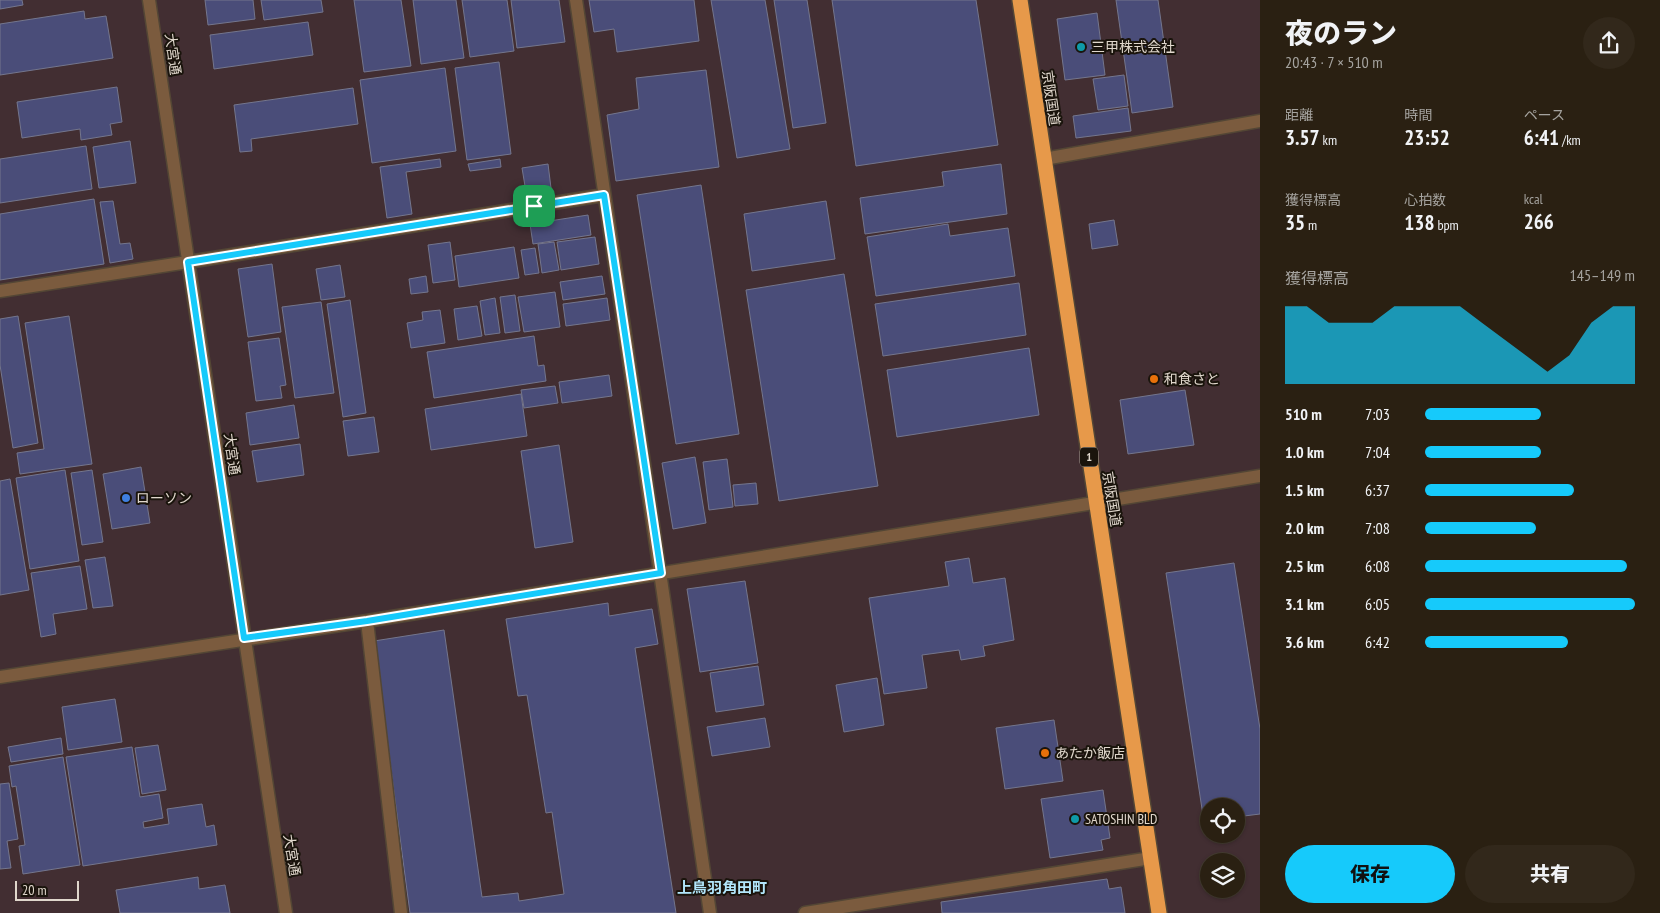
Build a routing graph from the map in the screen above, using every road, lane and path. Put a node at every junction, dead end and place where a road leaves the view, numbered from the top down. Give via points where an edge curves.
1 (149, 0) edge
2 (576, 0) edge
3 (1020, 0) edge
4 (1260, 121) edge
5 (1044, 160) junction
6 (604, 195) junction
7 (188, 262) junction
8 (0, 291) edge
9 (1260, 476) edge
10 (1096, 503) junction
11 (661, 573) junction
12 (367, 621) junction
13 (244, 638) junction
14 (0, 677) edge
15 (1151, 858) junction
16 (286, 913) edge
17 (401, 913) edge
18 (710, 913) edge
19 (805, 913) edge
20 (1160, 913) edge

1 - 7 street, 大宮通
2 - 6 street
3 - 5 highway, 京阪国道 / 1
4 - 5 street
5 - 10 highway, 京阪国道 / 1
6 - 7 street
6 - 11 street
7 - 8 street
7 - 13 street, 大宮通
9 - 10 street
10 - 11 street
10 - 15 highway, 京阪国道 / 1
11 - 12 street
11 - 18 street
12 - 13 street
12 - 17 street
13 - 14 street
13 - 16 street, 大宮通
15 - 19 street
15 - 20 highway, 京阪国道 / 1

